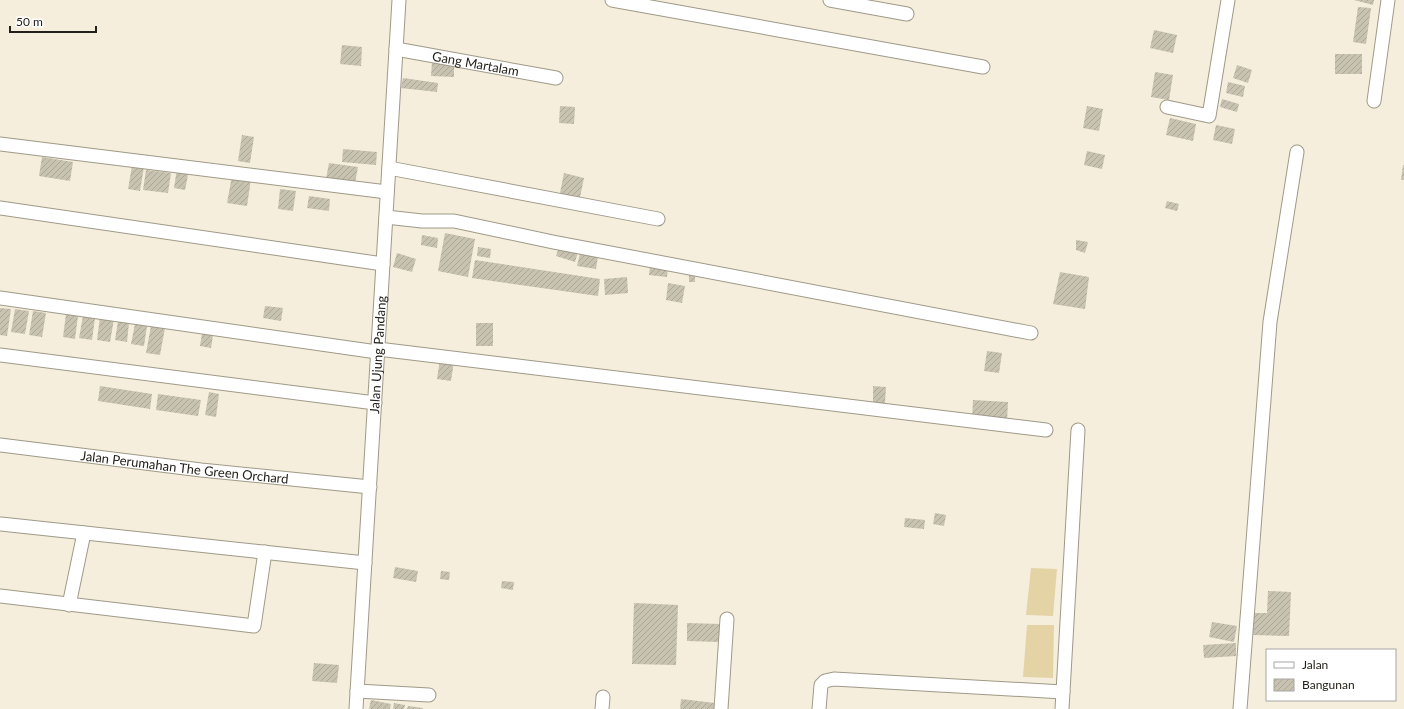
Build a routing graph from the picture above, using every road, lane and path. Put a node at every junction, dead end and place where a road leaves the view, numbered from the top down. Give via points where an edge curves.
1 (399, 0) edge
2 (612, 0) edge
3 (830, 0) edge
4 (1228, 0) edge
5 (1388, 0) edge
6 (907, 14) dead end
7 (396, 49) junction
8 (983, 67) dead end
9 (556, 78) dead end
10 (1374, 101) dead end
11 (1167, 107) dead end
12 (0, 144) edge
13 (1297, 152) dead end
14 (389, 168) junction
15 (387, 192) junction
16 (0, 208) edge
17 (386, 217) junction
18 (658, 218) dead end
19 (383, 264) junction
20 (0, 298) edge
21 (1031, 333) dead end
22 (378, 350) junction
23 (0, 355) edge
24 (375, 403) junction
25 (1046, 430) dead end
26 (1078, 430) dead end
27 (0, 445) edge
28 (370, 487) junction
29 (1, 524) dead end
30 (84, 533) junction
31 (265, 552) junction
32 (365, 563) junction
33 (0, 596) edge
34 (69, 604) junction
35 (727, 619) dead end
36 (357, 691) junction
37 (1063, 692) junction
38 (429, 694) dead end
39 (356, 709) edge
40 (722, 709) edge
41 (819, 709) edge
42 (1062, 709) edge
43 (1240, 709) edge

1 - 7 street, Jalan Ujung Pandang
2 - 8 street
3 - 6 street
4 - 11 street via 1209,116
5 - 10 street
7 - 9 street, Gang Martalam
7 - 14 street, Jalan Ujung Pandang
12 - 15 street
13 - 43 street via 1270,322
14 - 15 street, Jalan Ujung Pandang
14 - 18 street
15 - 17 street, Jalan Ujung Pandang
16 - 19 street
17 - 19 street, Jalan Ujung Pandang
17 - 21 street via 454,221
19 - 22 street, Jalan Ujung Pandang
20 - 22 street
22 - 24 street, Jalan Ujung Pandang
22 - 25 street
23 - 24 street
24 - 28 street, Jalan Ujung Pandang
26 - 37 street
27 - 28 street, Jalan Perumahan The Green Orchard via 201,470
28 - 32 street, Jalan Ujung Pandang
29 - 30 street
30 - 31 street
30 - 34 street
31 - 32 street
31 - 34 street via 254,626
32 - 36 street, Jalan Ujung Pandang
33 - 34 street
35 - 40 street
36 - 38 street
36 - 39 street, Jalan Ujung Pandang
37 - 41 street via 834,679 821,685
37 - 42 street

